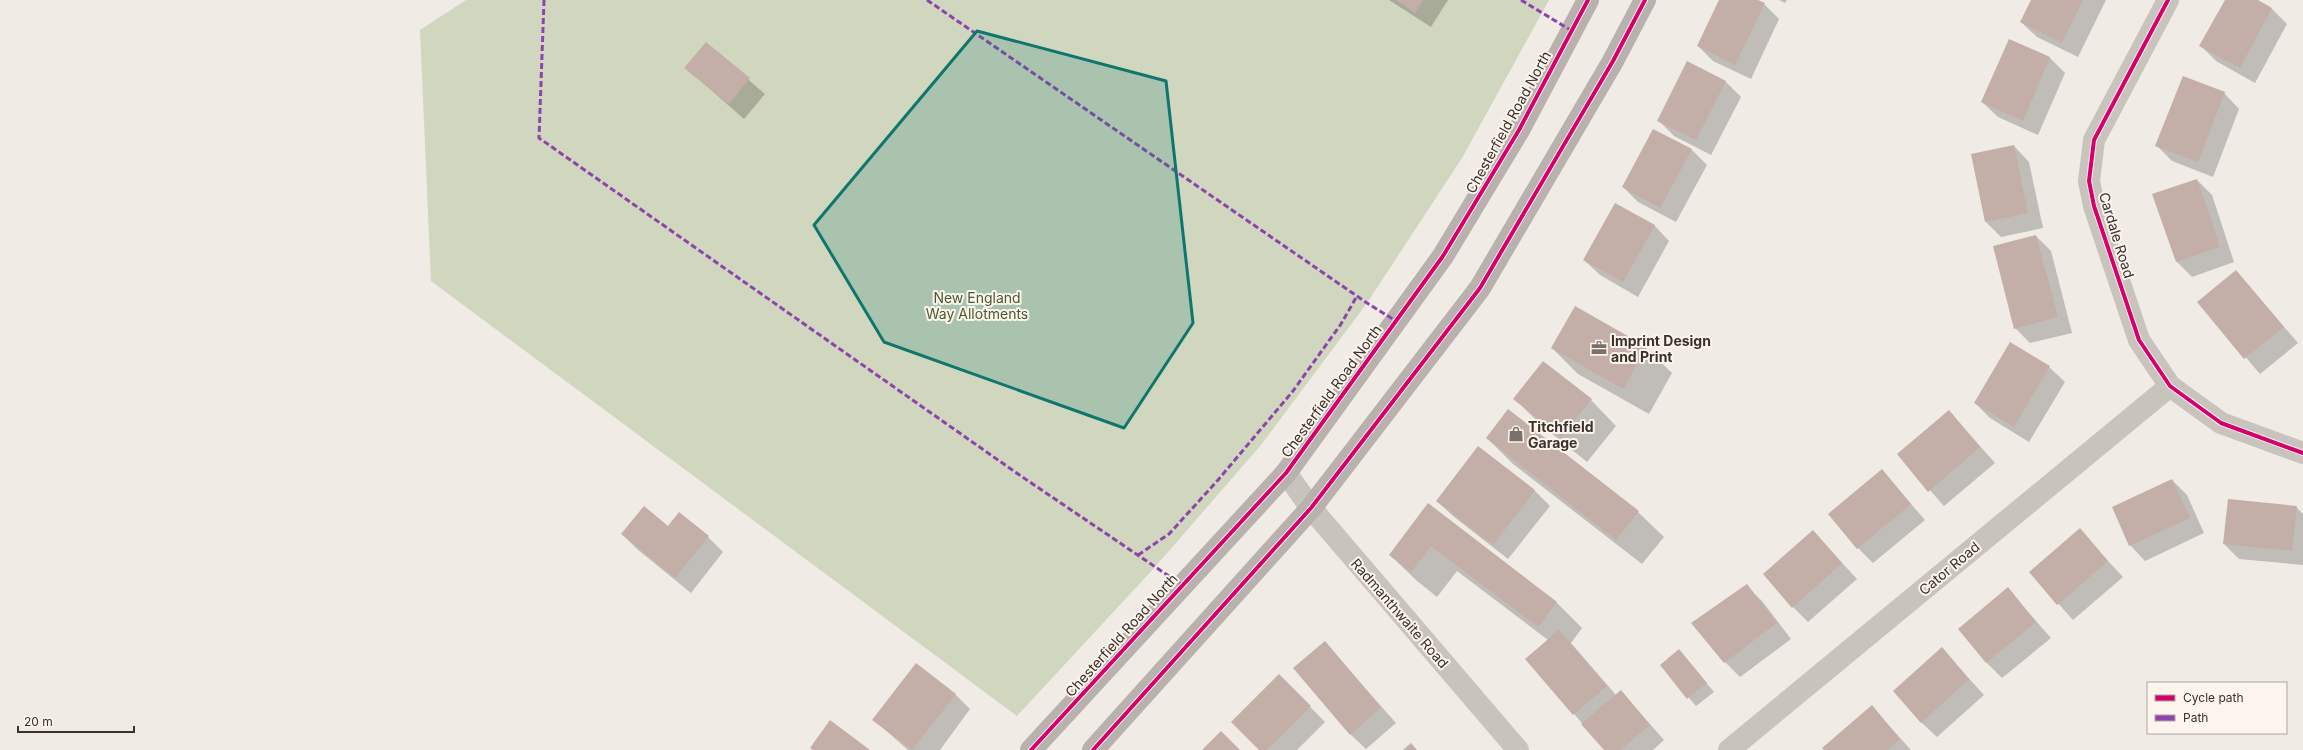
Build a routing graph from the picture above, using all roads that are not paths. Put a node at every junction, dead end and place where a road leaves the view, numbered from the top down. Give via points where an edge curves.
1 (1588, 0) edge
2 (1645, 0) edge
3 (2168, 0) edge
4 (2170, 386) junction
5 (2303, 453) edge
6 (1286, 473) junction
7 (1311, 508) junction
8 (1031, 750) edge
9 (1093, 750) edge
10 (1518, 750) edge
11 (1729, 750) edge

1 - 6 main road, Chesterfield Road North via 1518,130 1443,256
2 - 7 main road via 1613,61 1480,288
3 - 4 street, Cardale Road via 2094,140 2089,181 2094,206 2139,340
4 - 5 street via 2221,423
4 - 11 street, Cator Road
6 - 7 street, Radmanthwaite Road
6 - 8 main road, Chesterfield Road North
7 - 9 main road
7 - 10 street, Radmanthwaite Road

